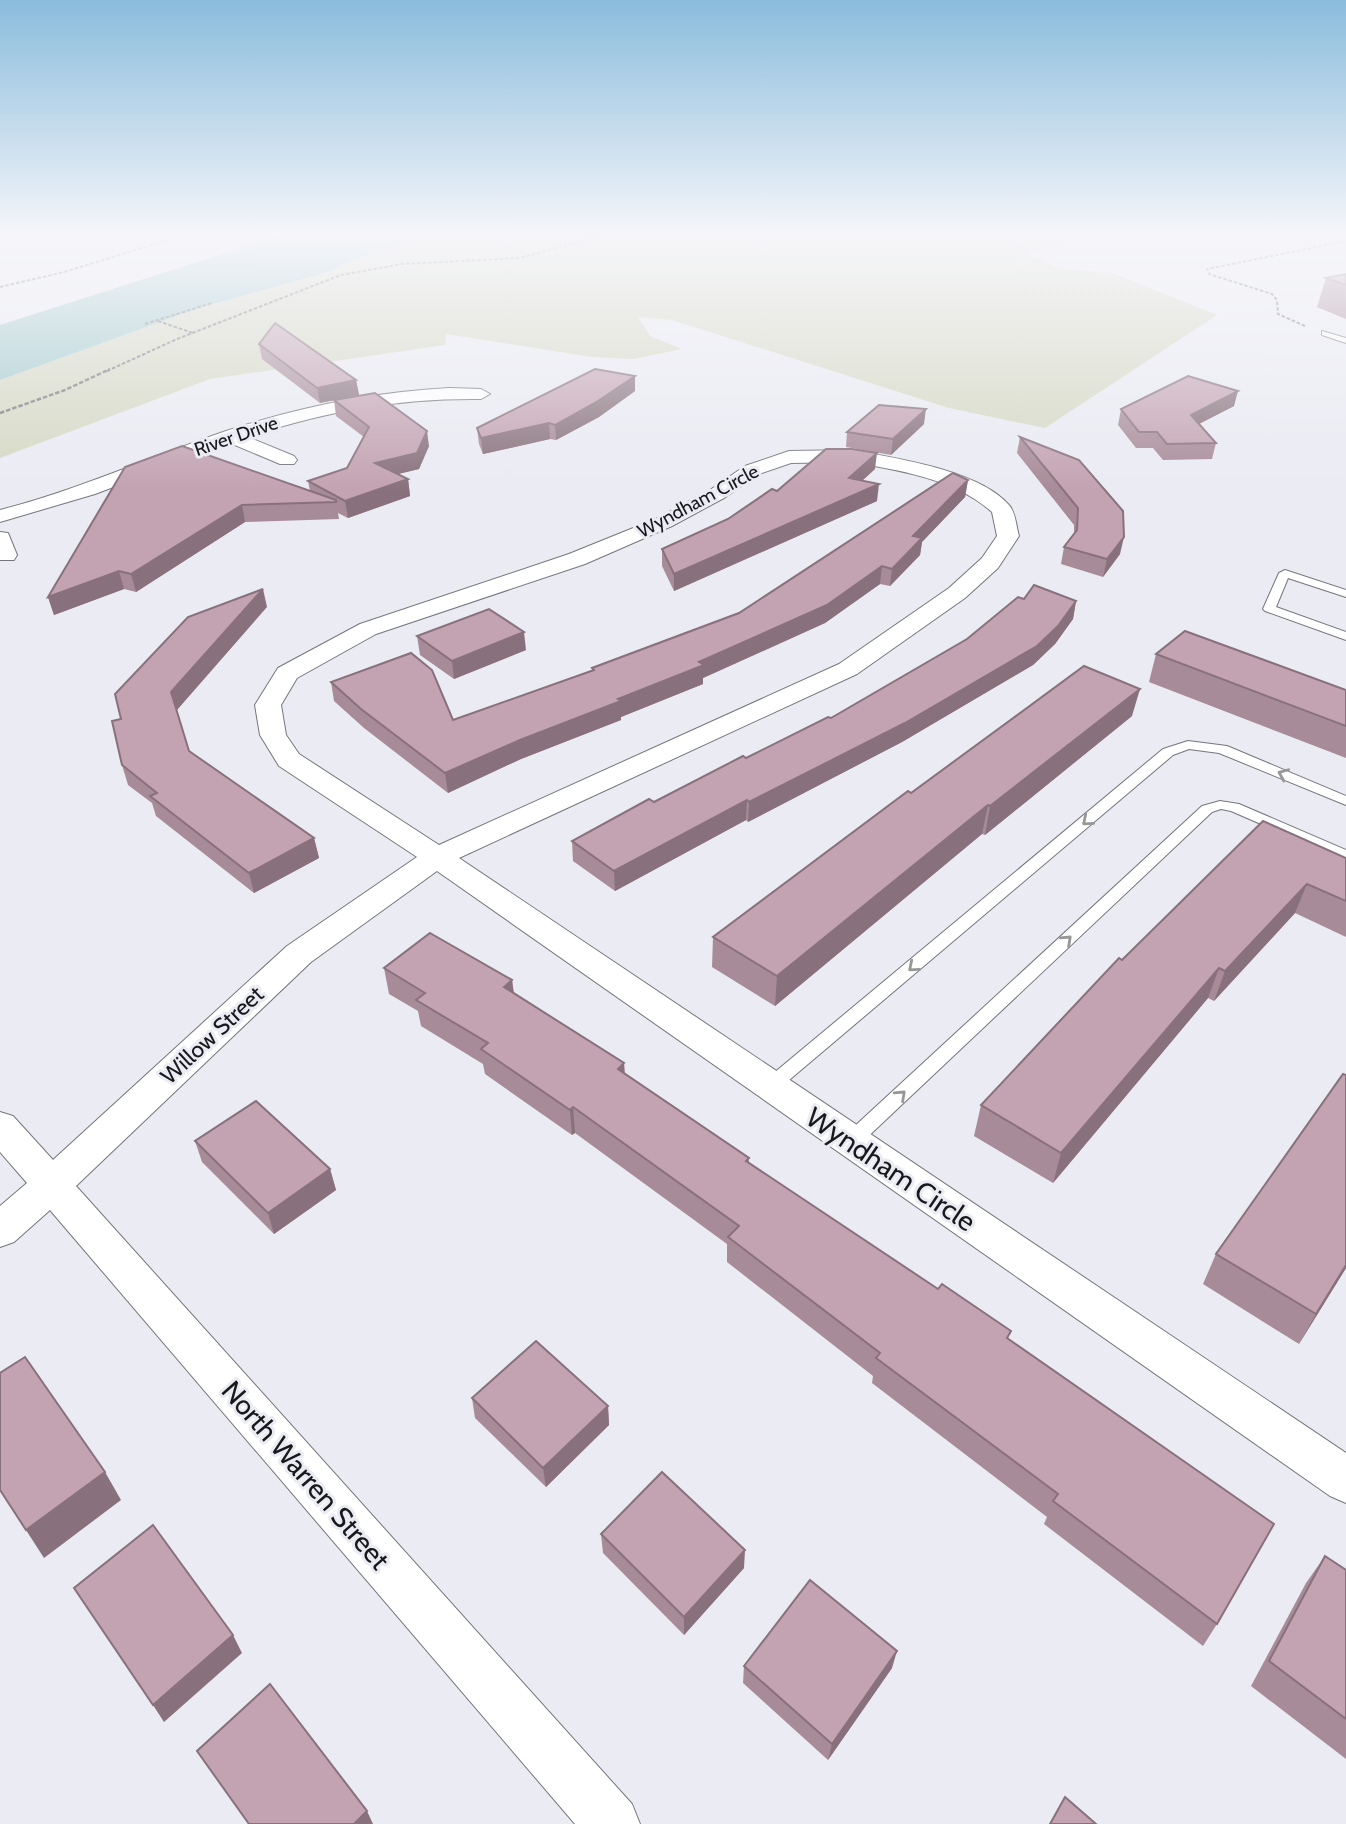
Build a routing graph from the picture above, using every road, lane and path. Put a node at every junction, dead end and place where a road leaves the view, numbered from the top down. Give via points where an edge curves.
1 (157, 320) joint
2 (226, 320) edge
3 (1292, 320) edge
4 (145, 324) dead end
5 (193, 333) junction
6 (1325, 334) joint
7 (1346, 341) edge
8 (481, 394) dead end
9 (0, 413) edge
10 (230, 436) junction
11 (287, 460) dead end
12 (0, 516) edge
13 (1346, 594) edge
14 (1346, 636) edge
15 (1346, 801) edge
16 (1346, 856) edge
17 (436, 857) junction
18 (769, 1087) junction
19 (0, 1126) edge
20 (851, 1141) junction
21 (51, 1185) junction
22 (0, 1230) edge
23 (1346, 1480) edge
24 (612, 1824) edge

1 - 4 path
1 - 5 path
2 - 5 path
3 - 6 path
5 - 9 path via 65,390
6 - 7 lane
8 - 10 street, River Drive via 407,396 289,418
10 - 11 street
10 - 12 street, River Drive via 83,494
13 - 14 lane via 1285,573 1269,609
15 -> 18 lane via 1222,749 1188,746 1167,752
20 -> 16 lane via 1207,809 1234,807
17 - 17 street, Wyndham Circle via 848,669 957,593 990,563 1008,536 1002,510 980,494 890,462 851,456 789,457 752,470 653,527 551,570 368,629 287,673 268,705 273,735 289,760
17 - 18 street, Wyndham Circle
17 - 21 street, Willow Street via 299,954
18 - 20 street, Wyndham Circle
19 - 21 street, North Warren Street
20 - 23 street, Wyndham Circle
21 - 22 street, Willow Street
21 - 24 street, North Warren Street

